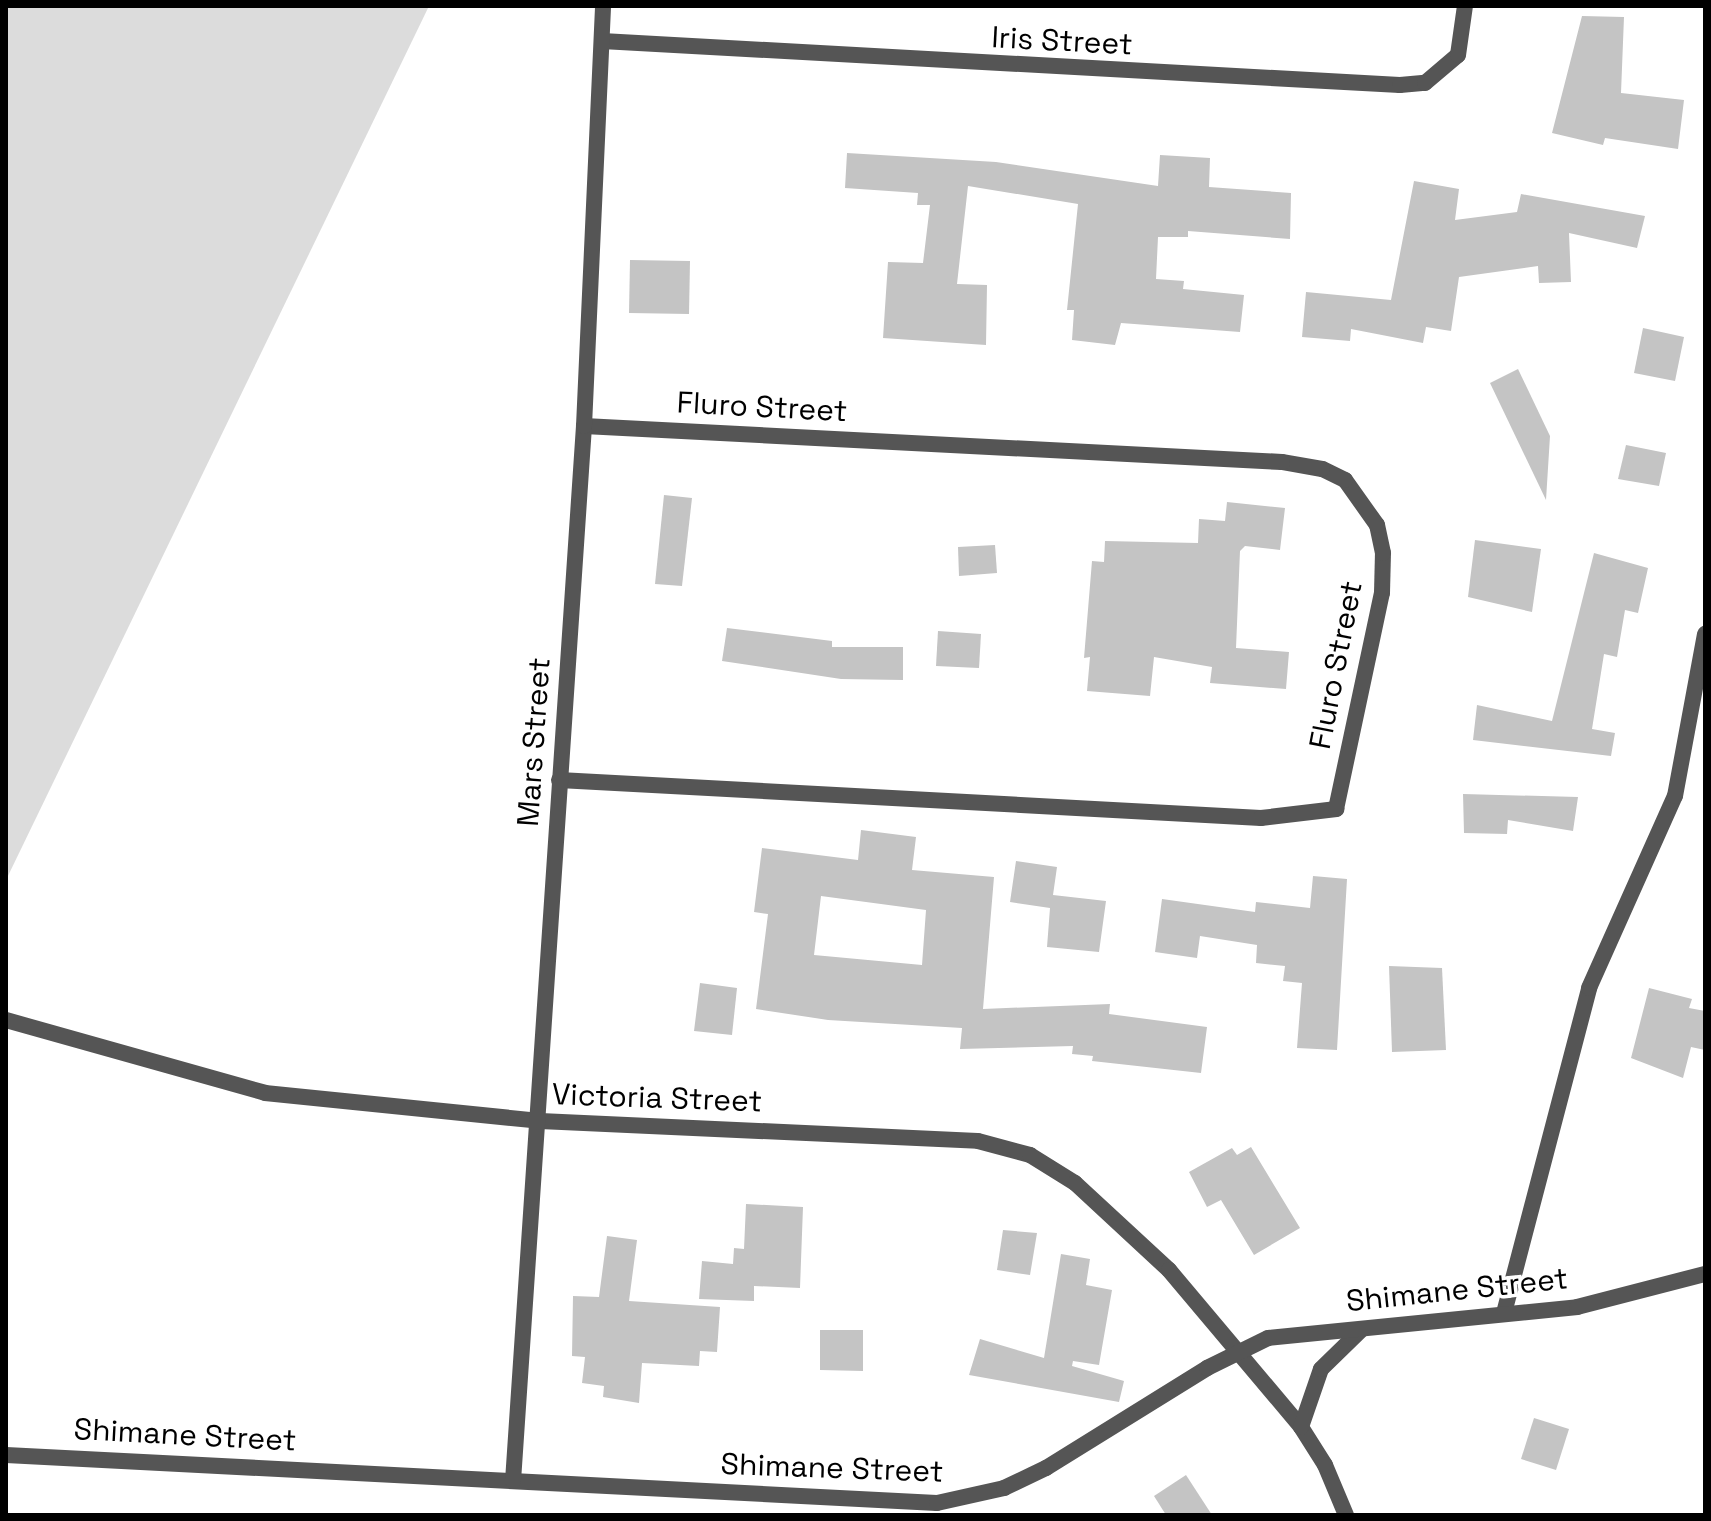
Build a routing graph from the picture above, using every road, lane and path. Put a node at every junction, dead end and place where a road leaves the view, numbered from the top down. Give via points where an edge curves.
1 (603, 6) edge
2 (1465, 6) edge
3 (602, 41) junction
4 (584, 426) junction
5 (1705, 634) edge
6 (559, 780) junction
7 (6, 1020) edge
8 (540, 1121) junction
9 (1705, 1274) edge
10 (1504, 1313) junction
11 (1362, 1329) junction
12 (1236, 1351) junction
13 (1301, 1427) junction
14 (6, 1455) edge
15 (513, 1481) junction
16 (1346, 1515) edge

1 - 3 street, Mars Street
2 - 3 street, Iris Street via 1458,55 1425,83 1400,85
3 - 4 street, Mars Street
4 - 6 street, Mars Street
4 - 6 street, Fluro Street via 1282,462 1322,469 1345,480 1377,525 1382,593 1336,809 1261,818
5 - 10 street via 1675,796 1589,988
6 - 8 street, Mars Street
7 - 8 street, Victoria Street via 265,1093
8 - 12 street, Victoria Street via 978,1141 1030,1155 1075,1183 1126,1227
8 - 15 street, Mars Street
9 - 10 street, Shimane Street via 1577,1307
10 - 11 street, Shimane Street
11 - 12 street, Shimane Street via 1268,1338
11 - 13 street via 1321,1369
12 - 13 street, Victoria Street
12 - 15 street, Shimane Street via 1046,1468 1004,1488 947,1501 833,1500
13 - 16 street, Victoria Street via 1325,1465
14 - 15 street, Shimane Street

